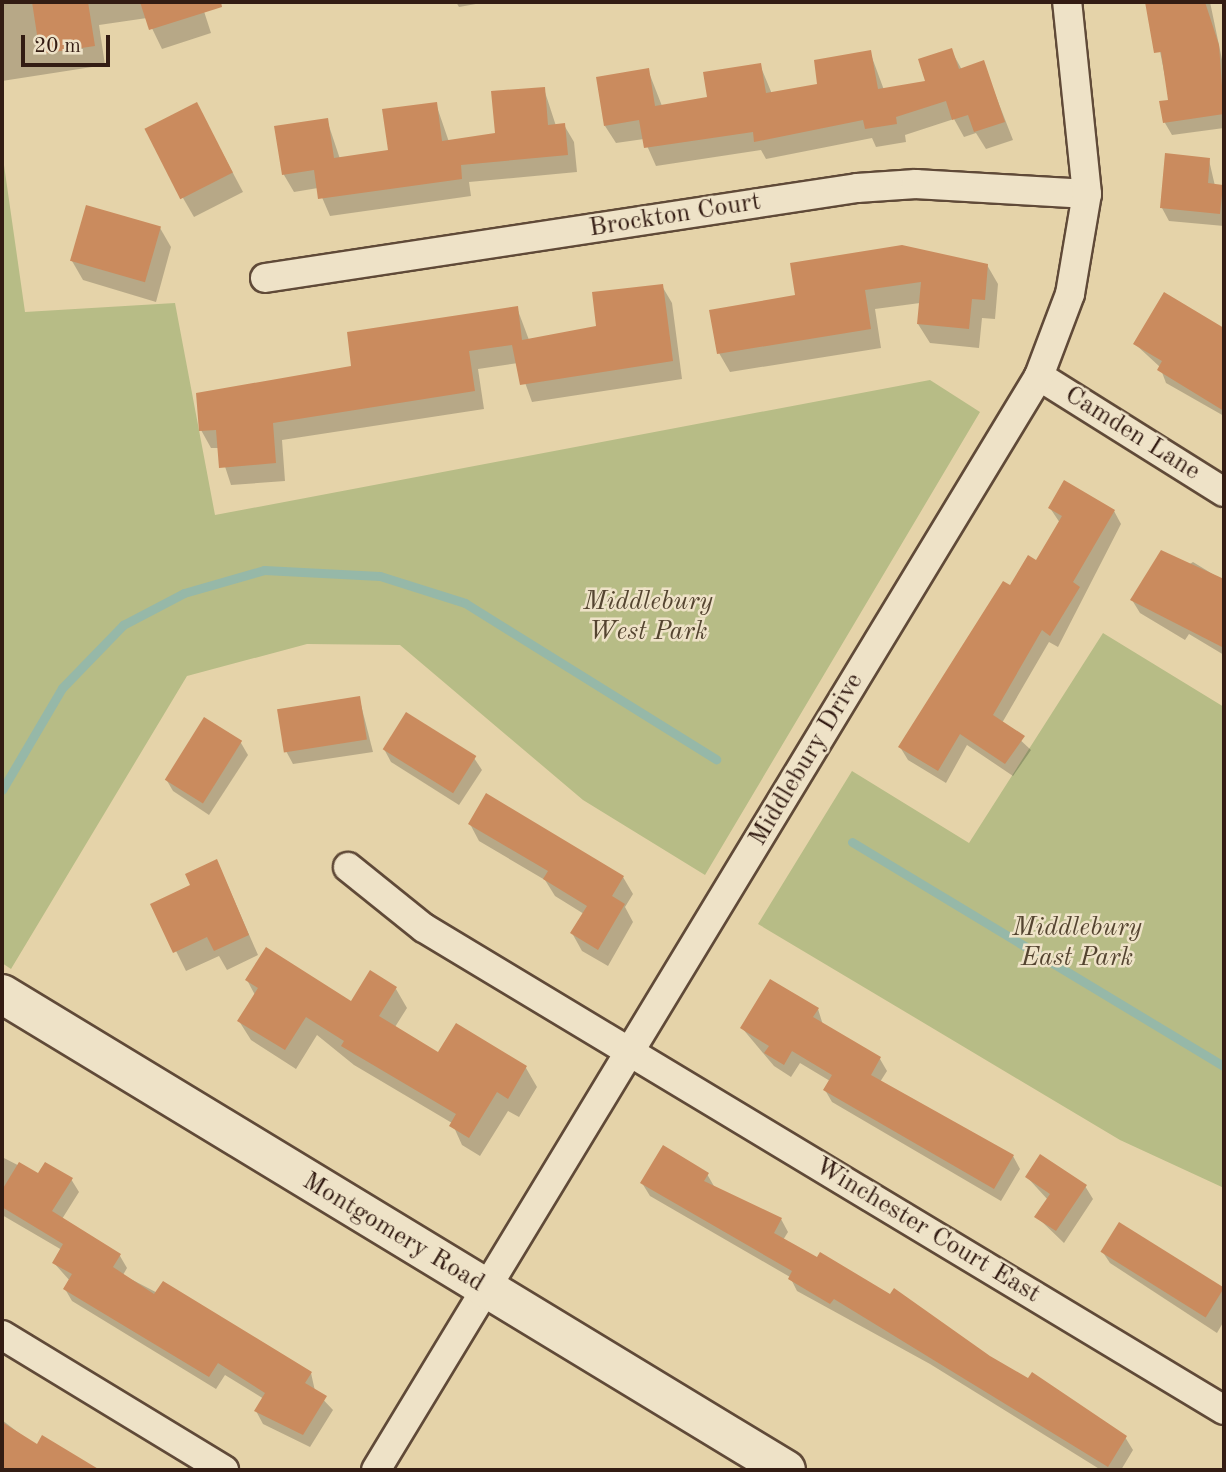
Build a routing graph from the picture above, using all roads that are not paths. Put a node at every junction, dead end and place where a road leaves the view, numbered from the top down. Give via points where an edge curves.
1 (1067, 2) edge
2 (1087, 194) junction
3 (265, 278) dead end
4 (1039, 376) junction
5 (1224, 492) edge
6 (348, 867) dead end
7 (2, 994) edge
8 (629, 1052) junction
9 (486, 1289) junction
10 (2, 1335) edge
11 (1224, 1410) edge
12 (224, 1470) edge
13 (376, 1470) edge
14 (786, 1470) edge

1 - 2 street, Middlebury Drive
2 - 3 street, Brockton Court via 916,184 857,188
2 - 4 street, Middlebury Drive via 1070,294
4 - 5 street, Camden Lane
4 - 8 street, Middlebury Drive
6 - 8 street, Winchester Court East via 424,928
7 - 9 street, Montgomery Road
8 - 9 street, Middlebury Drive
8 - 11 street, Winchester Court East
9 - 13 street, Middlebury Drive
9 - 14 street, Montgomery Road
10 - 12 street

